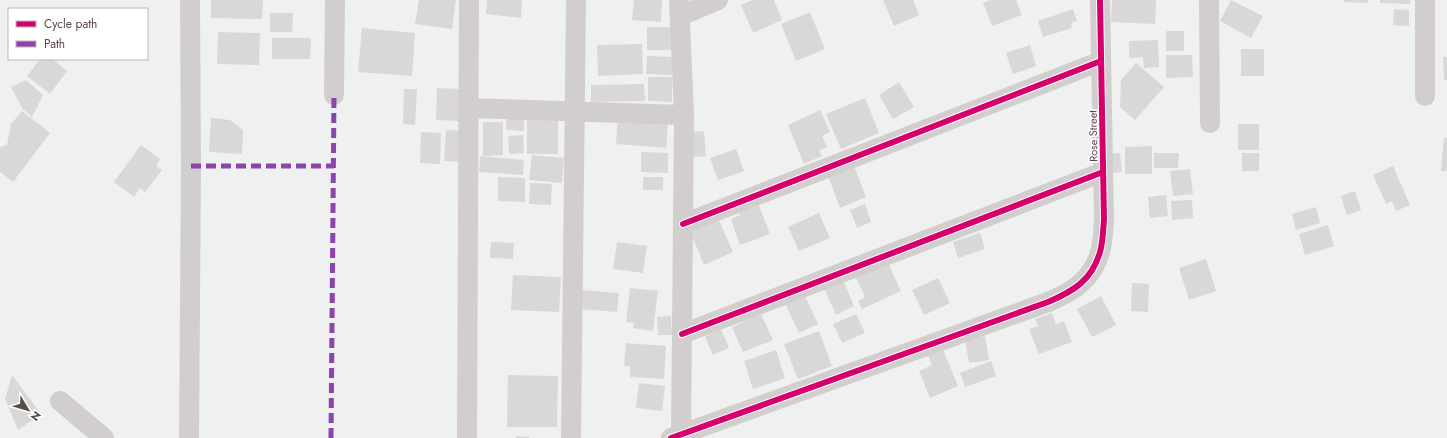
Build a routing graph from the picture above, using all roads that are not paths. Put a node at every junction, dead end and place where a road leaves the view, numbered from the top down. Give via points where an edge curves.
1 (190, 0) edge
2 (335, 0) edge
3 (469, 0) edge
4 (576, 0) edge
5 (718, 0) edge
6 (1100, 0) edge
7 (1209, 0) edge
8 (1425, 0) edge
9 (679, 8) edge
10 (1101, 61) junction
11 (334, 95) dead end
12 (1425, 96) dead end
13 (468, 108) junction
14 (576, 111) junction
15 (684, 115) junction
16 (1210, 123) dead end
17 (1103, 172) junction
18 (683, 224) junction
19 (682, 334) junction
20 (60, 401) dead end
21 (676, 436) edge
22 (104, 438) edge
23 (189, 438) edge
24 (467, 438) edge
25 (571, 438) edge

1 - 23 street
2 - 11 street
3 - 13 street
4 - 14 street
5 - 9 street
6 - 10 street, Rose Street
7 - 16 street
8 - 12 street
9 - 15 street
10 - 17 street, Rose Street
10 - 18 street
13 - 14 street
13 - 24 street
14 - 15 street
14 - 25 street
15 - 18 street
17 - 19 street
17 - 21 street, Rose Street via 1104,220 1101,251 1093,270 1070,292
18 - 19 street
19 - 21 street
20 - 22 street

